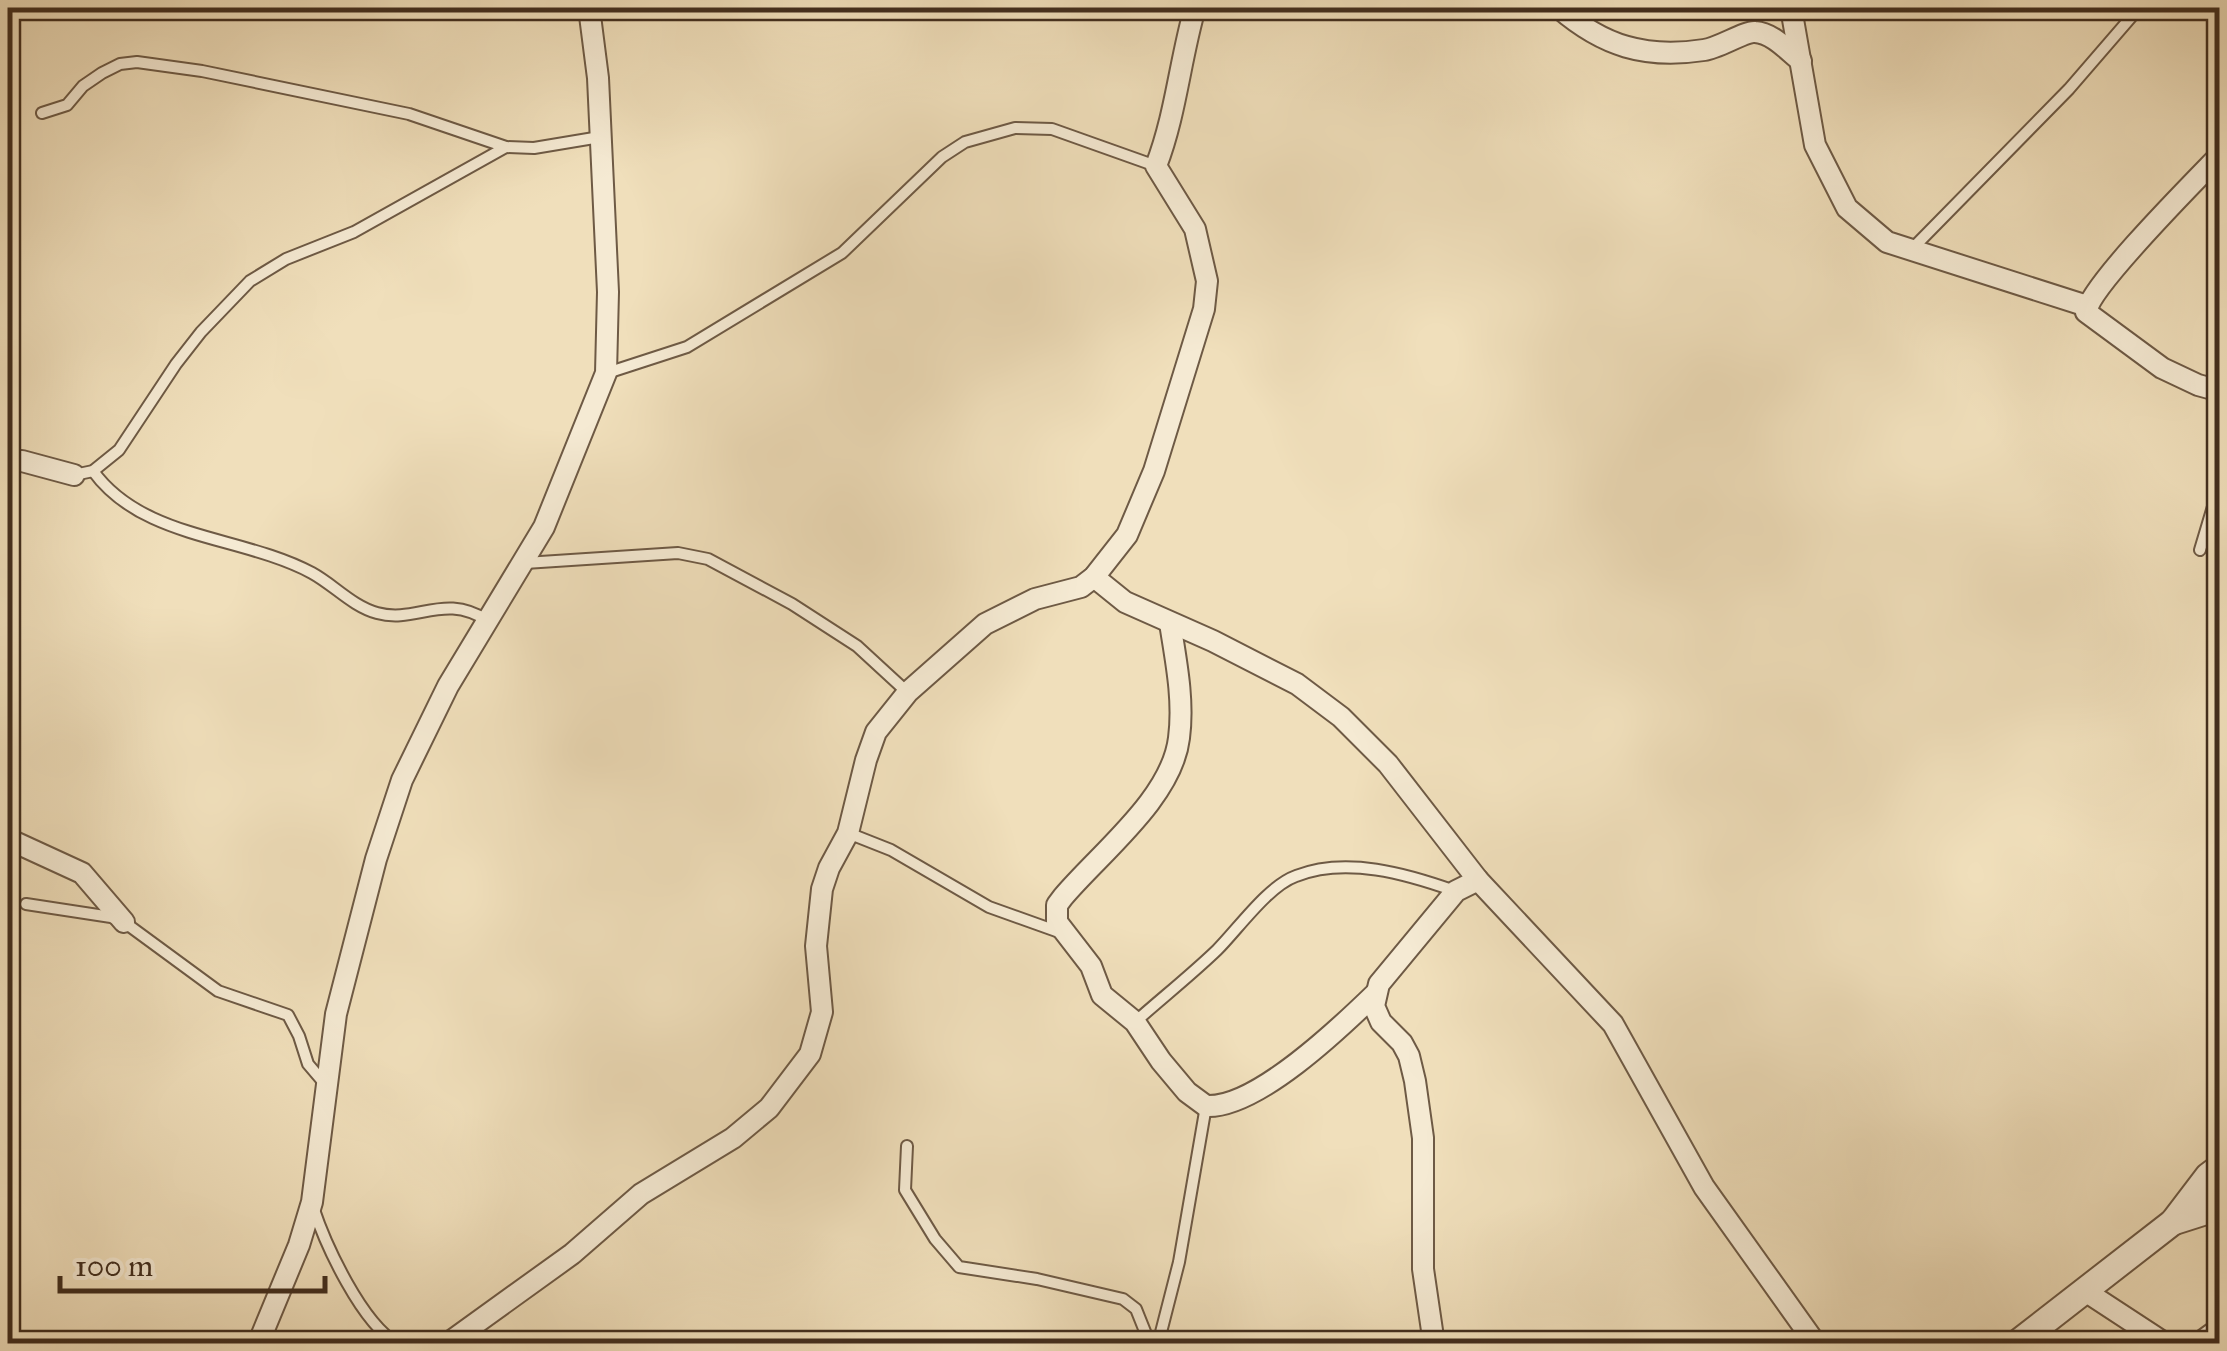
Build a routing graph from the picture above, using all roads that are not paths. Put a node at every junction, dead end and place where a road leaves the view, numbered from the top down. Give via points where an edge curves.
1 (589, 8) edge
2 (1195, 8) edge
3 (1559, 8) edge
4 (1791, 8) edge
5 (2139, 8) edge
6 (1801, 61) junction
7 (42, 113) dead end
8 (600, 137) junction
9 (506, 147) junction
10 (2220, 154) edge
11 (1156, 166) junction
12 (1911, 250) junction
13 (2087, 306) junction
14 (606, 373) junction
15 (2220, 390) edge
16 (8, 461) edge
17 (84, 473) junction
18 (2220, 482) edge
19 (2200, 550) dead end
20 (525, 562) junction
21 (1094, 577) junction
22 (489, 622) junction
23 (1170, 624) junction
24 (908, 692) junction
25 (848, 833) junction
26 (8, 839) edge
27 (1478, 880) junction
28 (1456, 892) junction
29 (26, 904) dead end
30 (124, 922) junction
31 (1065, 933) junction
32 (1376, 993) junction
33 (1136, 1022) junction
34 (325, 1084) junction
35 (1206, 1106) junction
36 (907, 1146) dead end
37 (2220, 1167) edge
38 (312, 1202) junction
39 (2220, 1206) edge
40 (2173, 1222) junction
41 (2085, 1291) junction
42 (2220, 1328) edge
43 (258, 1344) edge
44 (398, 1344) edge
45 (447, 1344) edge
46 (1150, 1344) edge
47 (1158, 1344) edge
48 (1434, 1344) edge
49 (1816, 1344) edge
50 (2016, 1344) edge
51 (2166, 1344) edge
52 (2198, 1344) edge

1 - 8 street
2 - 11 street via 1173,118
3 - 6 street via 1615,46 1640,52 1704,50 1757,32
4 - 6 street
5 - 12 lane via 2069,90
6 - 12 street via 1815,146 1834,188 1866,227
7 - 9 lane via 67,105 102,73 137,62 409,114
8 - 9 lane
8 - 14 street
9 - 17 lane via 250,281 176,364 119,450
10 - 13 street
11 - 14 lane via 1052,129 1015,128 965,142 842,253 687,346
11 - 21 street via 1199,242 1208,281 1204,309 1142,506
12 - 13 street
13 - 15 street via 2088,316 2162,368
14 - 20 street
16 - 17 street
17 - 22 lane via 155,520 312,573 378,613 462,608
18 - 19 lane
20 - 22 street
20 - 24 lane via 678,553 708,560 857,646
21 - 23 street
21 - 24 street via 997,617
22 - 34 street via 448,686 402,780 347,969
23 - 27 street via 1297,684 1341,717 1388,764
23 - 31 street via 1180,717 1173,762 1133,822 1057,905
24 - 25 street via 876,732
25 - 31 lane via 989,907
25 - 45 street via 822,889 816,946 822,1012 799,1070 754,1122 641,1194 572,1254
26 - 30 street via 82,873
27 - 28 street
27 - 49 street via 1614,1024 1704,1187
28 - 32 street
28 - 33 lane via 1392,871 1299,874 1282,882
29 - 30 lane
30 - 34 lane via 218,990 288,1015 308,1064
31 - 33 street via 1106,1000
32 - 35 street via 1320,1048 1242,1097
32 - 48 street via 1376,1014 1409,1056 1422,1119 1423,1269
33 - 35 street via 1161,1061
34 - 38 street
35 - 47 lane
36 - 46 lane via 905,1190 959,1267 1123,1299 1136,1309
37 - 40 street
38 - 43 street
38 - 44 lane via 369,1321
39 - 40 street
40 - 41 street
41 - 50 street
41 - 51 street
42 - 52 street

